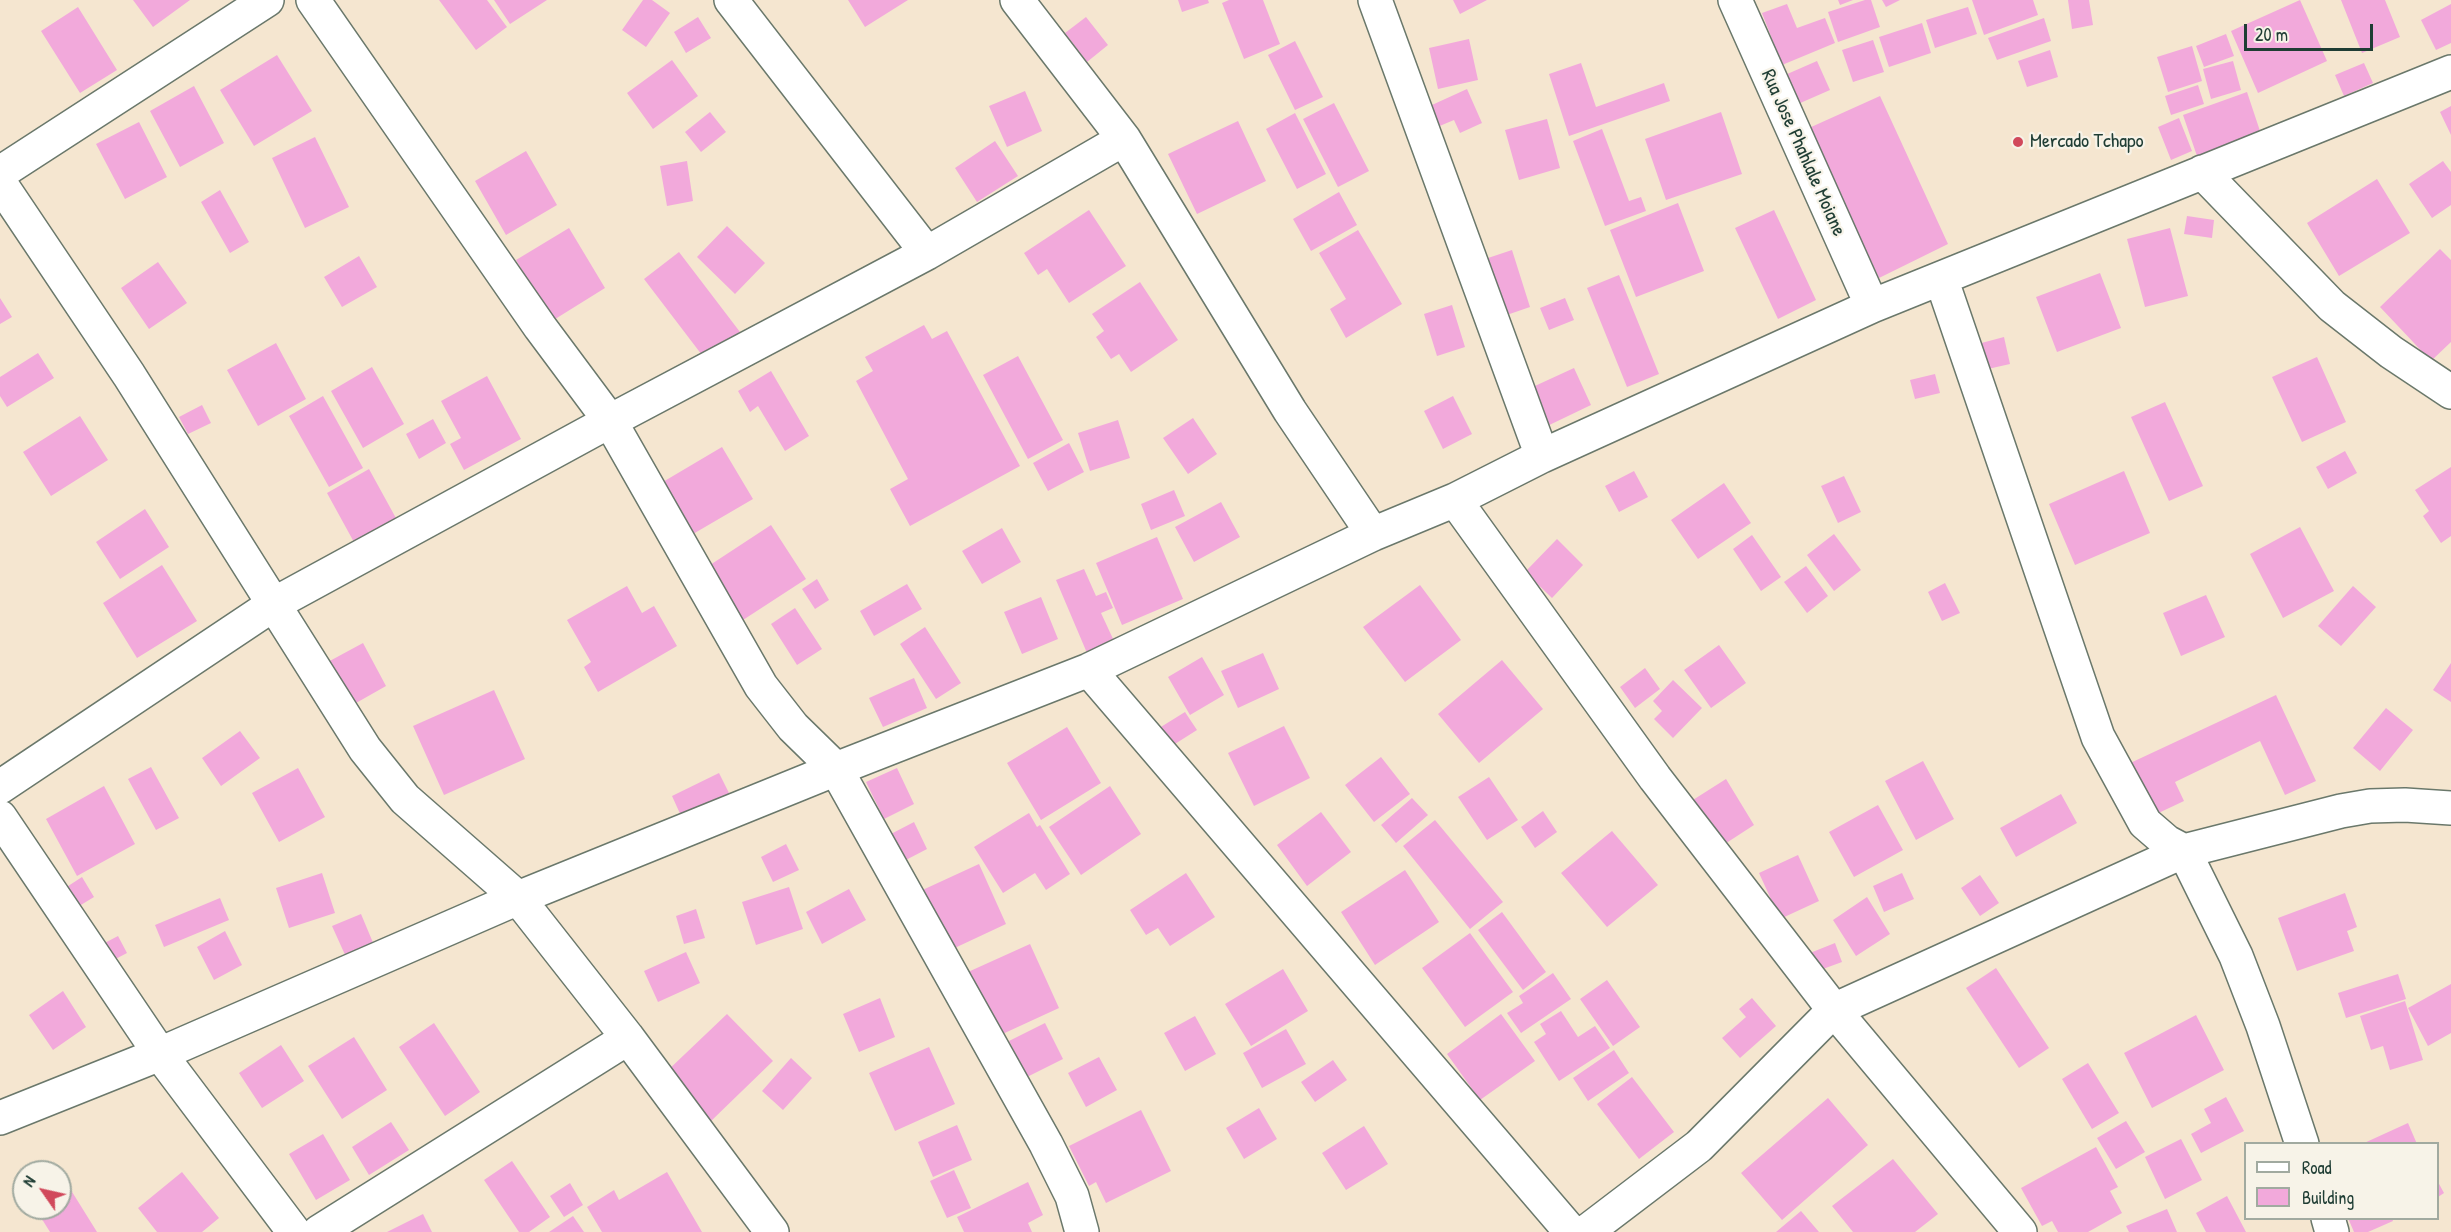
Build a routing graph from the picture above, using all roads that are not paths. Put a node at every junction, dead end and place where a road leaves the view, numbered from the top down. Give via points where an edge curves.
1 (267, 0) edge
2 (313, 0) edge
3 (731, 0) edge
4 (1017, 0) edge
5 (1375, 0) edge
6 (1735, 0) edge
7 (2451, 72) edge
8 (1124, 139) junction
9 (2202, 172) junction
10 (0, 173) edge
11 (0, 183) edge
12 (927, 253) junction
13 (1941, 278) junction
14 (1872, 306) junction
15 (2451, 392) edge
16 (610, 421) junction
17 (1542, 456) junction
18 (1455, 500) junction
19 (1373, 534) junction
20 (274, 604) junction
21 (1089, 670) junction
22 (836, 769) junction
23 (0, 788) edge
24 (2451, 808) edge
25 (0, 817) edge
26 (2184, 851) junction
27 (518, 898) junction
28 (1834, 1010) junction
29 (628, 1038) junction
30 (160, 1054) junction
31 (0, 1118) edge
32 (2302, 1142) edge
33 (294, 1232) edge
34 (319, 1232) edge
35 (772, 1232) edge
36 (1082, 1232) edge
37 (1571, 1232) edge
38 (1586, 1232) edge
39 (2020, 1232) edge

1 - 10 street
2 - 16 street via 540,327
3 - 12 street
4 - 8 street
5 - 17 street
6 - 14 street, Rua Jose Phahlale Moiane
7 - 9 street
8 - 12 street
8 - 19 street via 1290,411
9 - 13 street
9 - 15 street via 2332,306
11 - 20 street via 129,375
12 - 16 street
13 - 14 street
13 - 26 street via 2098,737 2145,823
14 - 17 street
16 - 20 street
16 - 22 street via 761,686 793,727
17 - 18 street
18 - 19 street
18 - 28 street via 1655,778
19 - 21 street
20 - 23 street
20 - 27 street via 365,749 405,799
21 - 22 street
21 - 37 street
22 - 27 street
22 - 36 street via 1046,1144 1072,1197
24 - 26 street via 2370,806
25 - 30 street
26 - 28 street
26 - 32 street via 2236,956
27 - 29 street
27 - 30 street
28 - 38 street via 1699,1146
28 - 39 street
29 - 34 street
29 - 35 street
30 - 31 street
30 - 33 street

